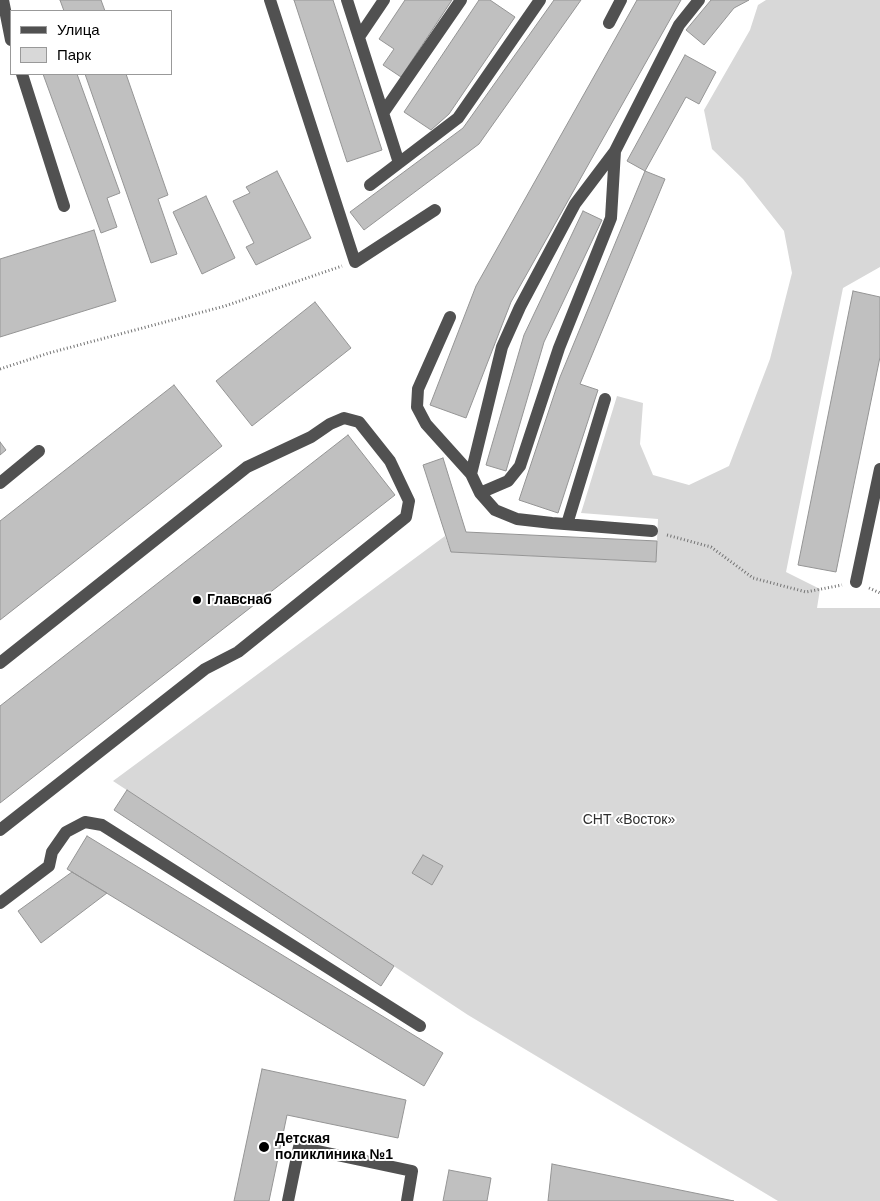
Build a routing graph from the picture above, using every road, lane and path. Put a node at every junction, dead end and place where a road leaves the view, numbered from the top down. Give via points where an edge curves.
1 (3, 0) edge
2 (270, 0) edge
3 (347, 0) edge
4 (384, 0) edge
5 (461, 0) edge
6 (540, 0) edge
7 (621, 0) edge
8 (699, 0) edge
9 (609, 23) dead end
10 (10, 35) edge
11 (359, 37) junction
12 (22, 75) edge
13 (383, 113) junction
14 (615, 151) junction
15 (399, 163) junction
16 (370, 186) dead end
17 (64, 206) dead end
18 (435, 210) dead end
19 (355, 262) junction
20 (450, 317) dead end
21 (0, 369) edge
22 (605, 399) dead end
23 (39, 451) dead end
24 (880, 469) edge
25 (470, 474) junction
26 (0, 482) edge
27 (480, 493) junction
28 (567, 524) junction
29 (652, 531) joint
30 (856, 582) junction
31 (880, 593) edge
32 (0, 663) edge
33 (0, 830) edge
34 (0, 903) edge
35 (420, 1026) dead end
36 (288, 1201) edge
37 (407, 1201) edge

1 - 10 street
2 - 19 street
3 - 11 street
4 - 11 street
5 - 13 street
6 - 15 street via 458,118
7 - 9 street
8 - 14 street via 679,25
11 - 13 street
12 - 17 street
13 - 15 street
14 - 25 street via 574,204 502,347
14 - 27 street via 611,218 559,348 520,466 508,481
15 - 16 street
18 - 19 street
19 - 21 path via 224,306
20 - 25 street via 418,389 417,407 426,424
22 - 28 street
23 - 26 street
24 - 30 street
25 - 27 street
27 - 28 street via 495,510 517,519
28 - 29 street
29 - 30 path via 711,546 753,578 806,592
30 - 31 path
32 - 33 street via 247,466 344,418 359,422 390,461 409,501 406,517 238,652 205,668
34 - 35 street via 49,866 52,852 66,832 85,822 102,825
36 - 37 street via 299,1147 412,1171

